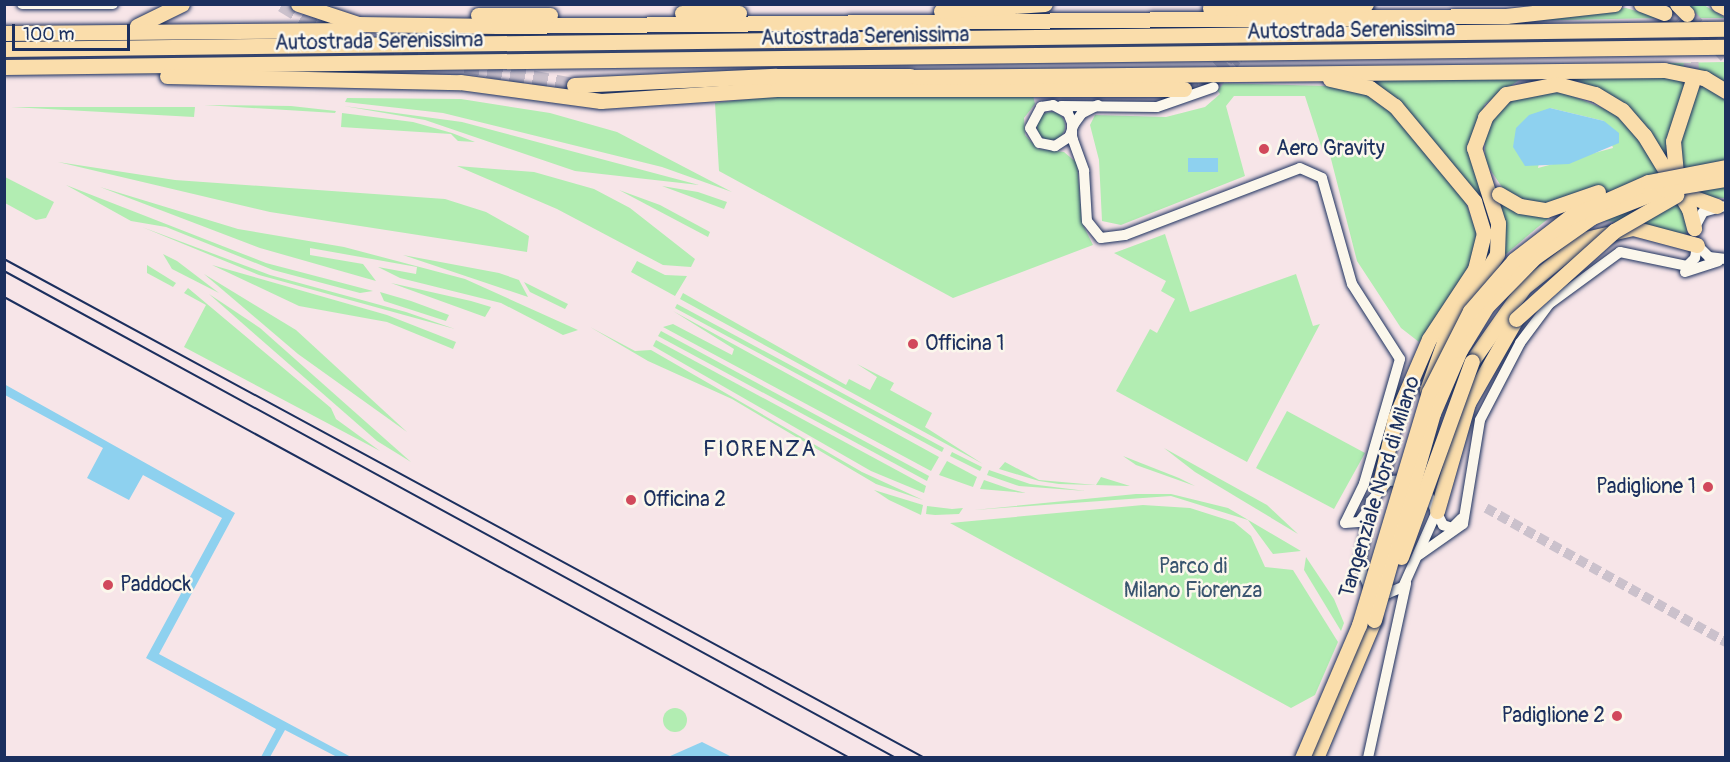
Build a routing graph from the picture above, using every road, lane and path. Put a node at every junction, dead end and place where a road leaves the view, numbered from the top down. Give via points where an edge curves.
1 (22, 4) edge
2 (113, 4) edge
3 (182, 4) edge
4 (298, 4) edge
5 (321, 4) edge
6 (1045, 4) edge
7 (1366, 4) edge
8 (1543, 4) edge
9 (1614, 4) edge
10 (1641, 4) edge
11 (1718, 4) edge
12 (1725, 8) edge
13 (941, 11) junction
14 (1676, 11) tunnel mouth
15 (1383, 16) junction
16 (497, 26) junction
17 (1725, 29) edge
18 (4, 32) edge
19 (1725, 48) edge
20 (4, 49) edge
21 (4, 68) edge
22 (1444, 70) junction
23 (1192, 74) junction
24 (4, 76) edge
25 (922, 77) junction
26 (1692, 83) tunnel mouth
27 (574, 85) tunnel mouth
28 (1214, 87) tunnel mouth
29 (1184, 89) tunnel mouth
30 (1725, 92) edge
31 (670, 98) junction
32 (1098, 105) junction
33 (1059, 106) junction
34 (1072, 129) junction
35 (1051, 147) junction
36 (1083, 164) junction
37 (1725, 165) edge
38 (1665, 174) junction
39 (1725, 179) edge
40 (1725, 186) edge
41 (1681, 192) junction
42 (1494, 195) junction
43 (1721, 206) edge
44 (1694, 228) junction
45 (1696, 245) junction
46 (1664, 260) junction
47 (1724, 260) edge
48 (1421, 413) junction
49 (1376, 494) junction
50 (1437, 512) junction
51 (1467, 512) junction
52 (1345, 523) junction
53 (1363, 546) junction
54 (1419, 555) junction
55 (1406, 583) junction
56 (1388, 592) junction
57 (1374, 620) junction
58 (1399, 621) junction
59 (1302, 758) edge
60 (1316, 758) edge
61 (1368, 758) edge

1 - 2 street
3 - 18 highway via 140,26
4 - 16 highway via 358,24
5 - 13 highway via 394,16
6 - 13 highway
7 - 13 highway
8 - 15 highway
9 - 15 highway via 1506,16
10 - 14 highway
11 - 12 highway
15 - 16 highway
16 - 18 highway
17 - 20 highway, Autostrada Serenissima
19 - 21 highway, Autostrada Serenissima
19 - 22 highway
22 - 23 highway
22 - 30 highway via 1675,71 1704,78
23 - 25 highway
23 - 49 highway via 1335,79 1370,88 1402,114 1480,216 1483,250 1429,339 1395,418
24 - 31 highway via 460,82 601,101
25 - 27 highway via 776,75
25 - 31 highway via 793,81
26 - 41 highway via 1673,141
28 - 32 street via 1157,108
29 - 31 highway via 777,89
32 - 33 street
32 - 34 street via 1082,113
33 - 34 street via 1071,118
33 - 35 street via 1041,107 1030,121 1035,139
34 - 35 street via 1066,140
34 - 36 street
35 - 36 street via 1072,153
36 - 52 street via 1087,221 1106,239 1300,168 1322,178 1352,284 1400,359 1364,484
37 - 42 highway, bridge via 1665,169 1545,210 1520,206
37 - 48 highway, Tangenziale Nord di Milano, bridge via 1620,191 1542,237 1470,311
38 - 41 highway
38 - 42 highway via 1629,117 1604,98 1570,86 1534,84 1514,90 1489,110 1478,132 1480,162
38 - 44 highway via 1689,209
39 - 57 highway, Tangenziale Nord di Milano, bridge via 1664,189 1592,217 1535,256 1487,306 1460,350 1432,413
40 - 50 highway, bridge via 1685,192 1646,207 1550,283 1516,319 1468,403
41 - 43 highway
42 - 48 highway, bridge via 1499,229 1495,263 1444,342
43 - 44 street via 1703,212
44 - 45 street
45 - 46 street via 1690,265
45 - 47 street
45 - 57 highway, bridge via 1622,228 1585,239 1524,287 1472,361 1452,403 1419,517
46 - 47 street via 1687,272
46 - 51 street via 1640,252 1615,254 1549,303 1534,321 1477,428
48 - 59 highway, Tangenziale Nord di Milano, bridge via 1359,625
49 - 50 street via 1394,479 1415,481 1430,492
49 - 52 street via 1362,520
49 - 53 street
50 - 51 street via 1443,525 1452,528
50 - 54 street
51 - 54 street via 1458,531
52 - 53 street via 1360,533
53 - 56 street via 1362,578
54 - 55 street
55 - 56 street
55 - 58 street
56 - 58 street
57 - 60 highway, Tangenziale Nord di Milano
58 - 61 street

